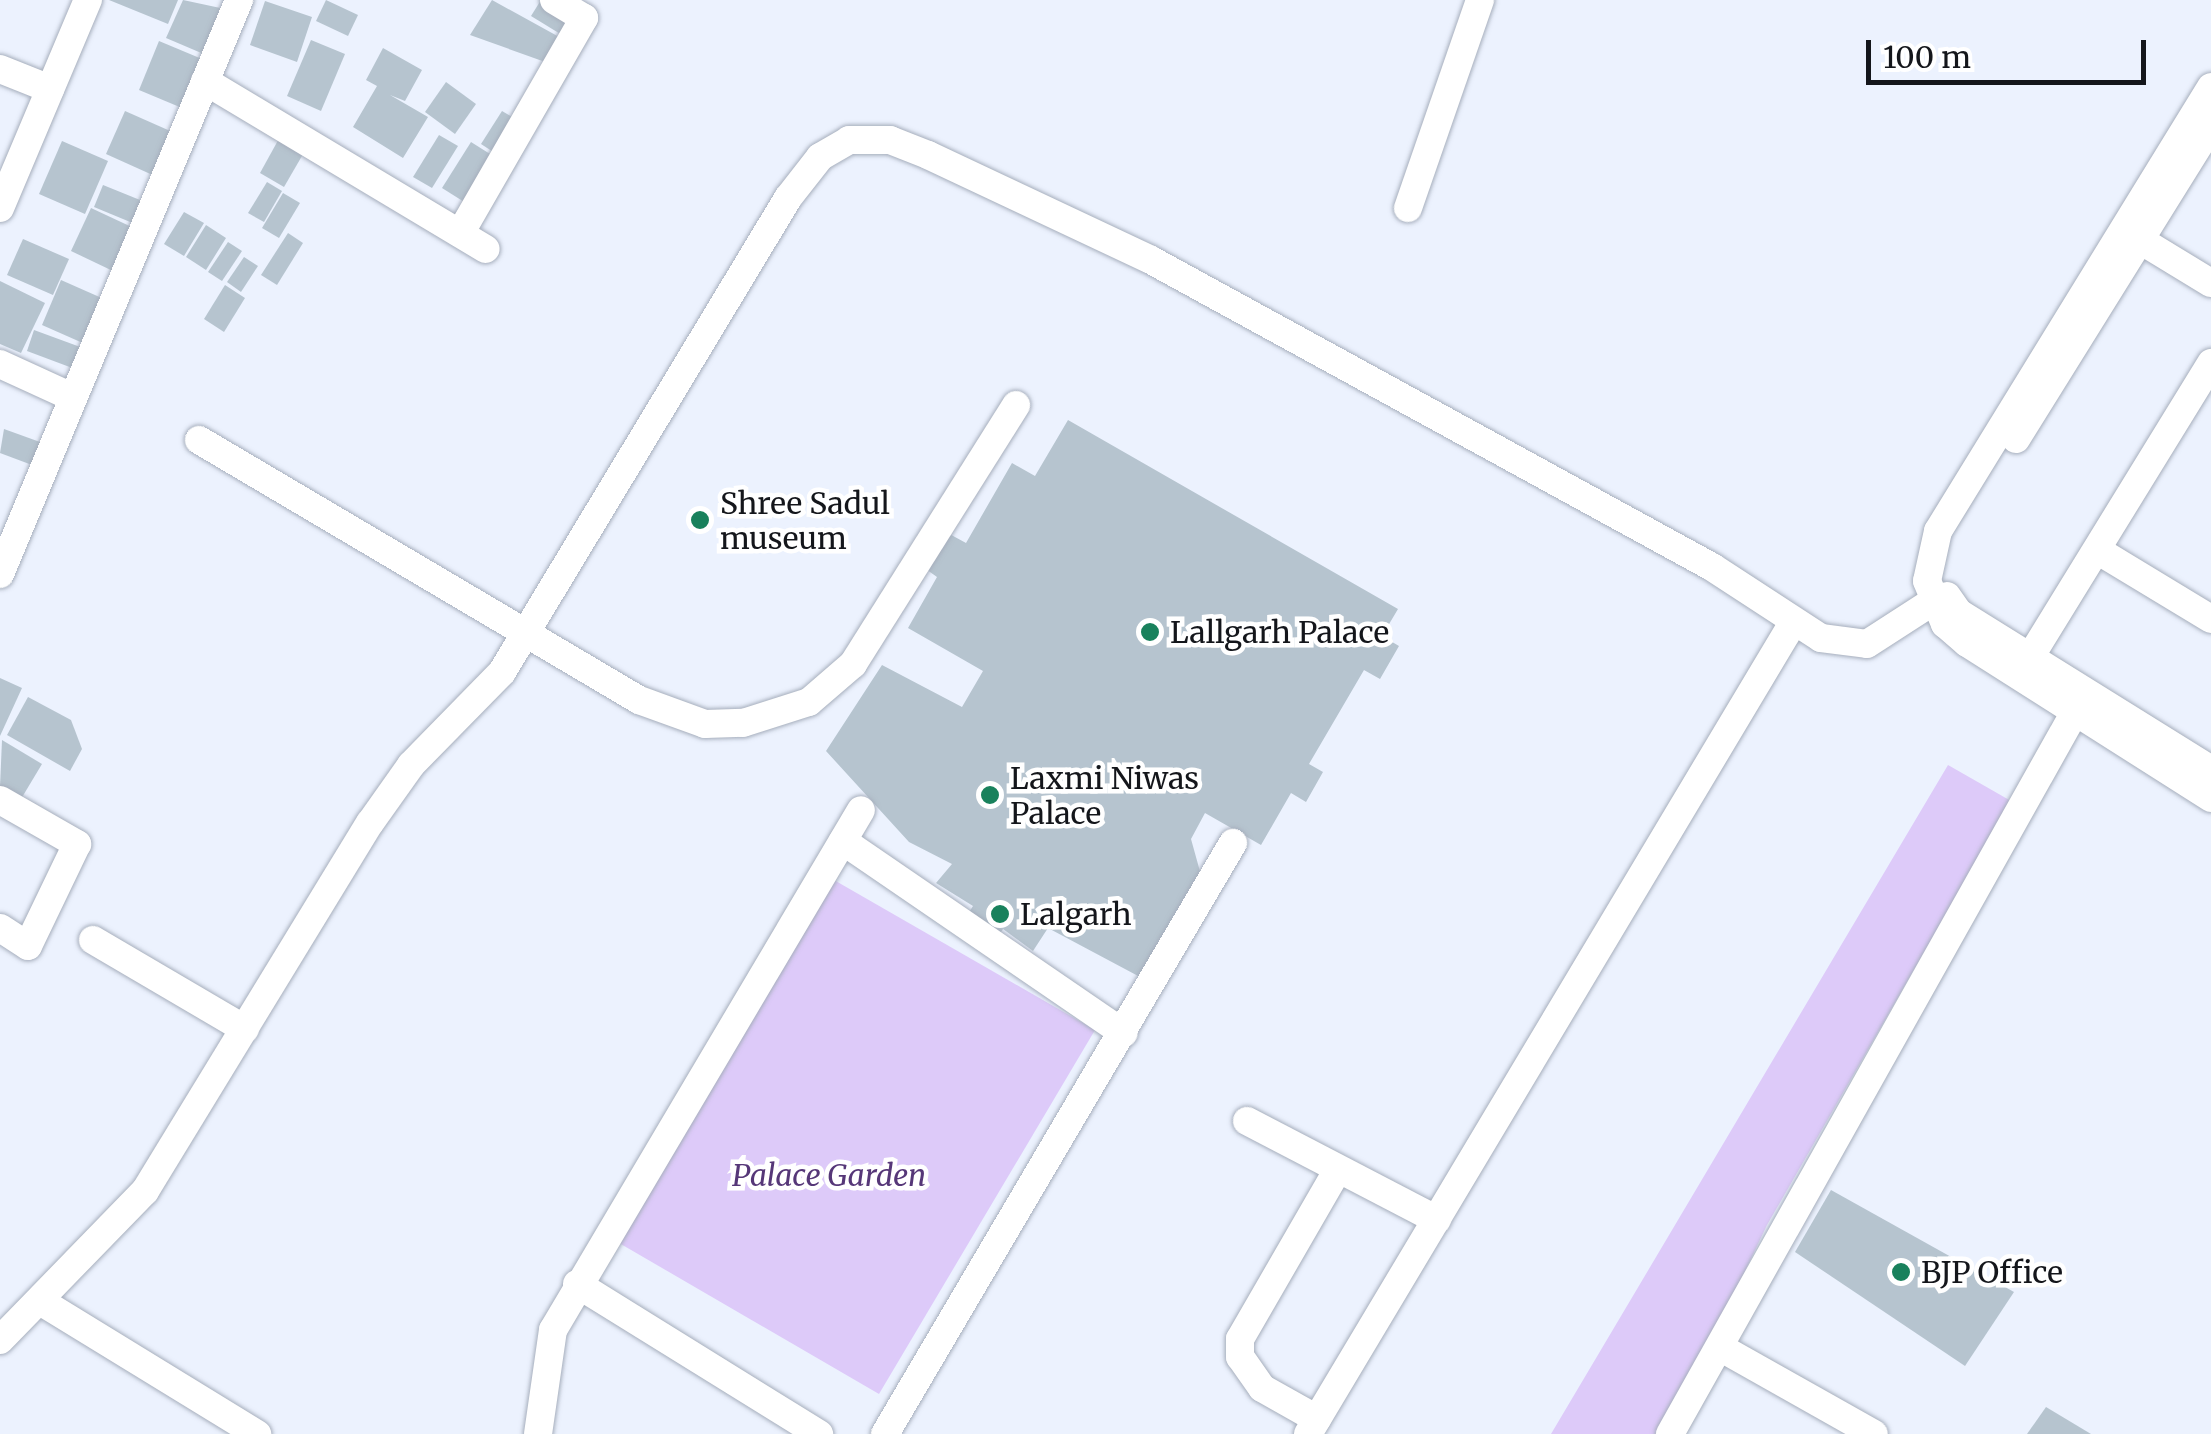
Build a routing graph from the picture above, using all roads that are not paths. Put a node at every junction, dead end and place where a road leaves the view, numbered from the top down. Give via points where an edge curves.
1 (88, 0) edge
2 (239, 0) edge
3 (554, 0) edge
4 (1480, 0) edge
5 (589, 9) edge
6 (0, 68) edge
7 (205, 81) junction
8 (2211, 87) edge
9 (50, 88) junction
10 (2211, 126) edge
11 (0, 208) edge
12 (1408, 208) dead end
13 (462, 232) junction
14 (2131, 235) junction
15 (486, 249) dead end
16 (2211, 283) edge
17 (0, 364) edge
18 (2211, 364) edge
19 (72, 397) junction
20 (1016, 405) dead end
21 (199, 440) dead end
22 (2097, 550) junction
23 (0, 574) edge
24 (1932, 602) junction
25 (2208, 611) edge
26 (1794, 621) junction
27 (523, 635) junction
28 (2023, 668) junction
29 (2072, 717) junction
30 (2211, 770) edge
31 (2211, 798) edge
32 (0, 800) edge
33 (861, 810) dead end
34 (843, 841) junction
35 (1233, 843) dead end
36 (0, 928) edge
37 (93, 940) dead end
38 (245, 1029) junction
39 (1124, 1034) junction
40 (1247, 1121) dead end
41 (1338, 1169) junction
42 (1436, 1220) junction
43 (577, 1284) junction
44 (45, 1304) junction
45 (0, 1340) edge
46 (1723, 1349) junction
47 (1312, 1427) edge
48 (257, 1434) edge
49 (538, 1434) edge
50 (819, 1434) edge
51 (884, 1434) edge
52 (1670, 1434) edge
53 (1874, 1434) edge

1 - 9 street
2 - 7 street
3 - 5 street
4 - 12 street
5 - 13 street
6 - 9 street
7 - 13 street
7 - 19 street
8 - 14 street
9 - 11 street
10 - 14 street
13 - 15 street
14 - 16 street
14 - 24 street via 1938,531 1927,559
14 - 28 street via 1942,563 1959,613
17 - 19 street
18 - 22 street
19 - 23 street
20 - 27 street via 853,664 777,717 683,718
21 - 27 street
22 - 25 street
22 - 28 street
24 - 26 street via 1867,644 1843,647
24 - 28 street via 1944,624
26 - 27 street via 1151,260 928,155 890,140 849,140 820,157 788,198
26 - 42 street
27 - 38 street via 482,699 411,764
28 - 29 street
28 - 30 street
29 - 31 street
29 - 46 street via 1828,1144
32 - 36 street via 77,844 28,946
33 - 34 street
34 - 39 street
34 - 43 street
35 - 39 street
37 - 38 street
38 - 44 street via 145,1191
39 - 51 street
40 - 41 street
41 - 42 street
41 - 47 street via 1240,1339 1240,1356 1262,1388
42 - 47 street
43 - 49 street via 540,1372
43 - 50 street
44 - 45 street
44 - 48 street
46 - 52 street
46 - 53 street

